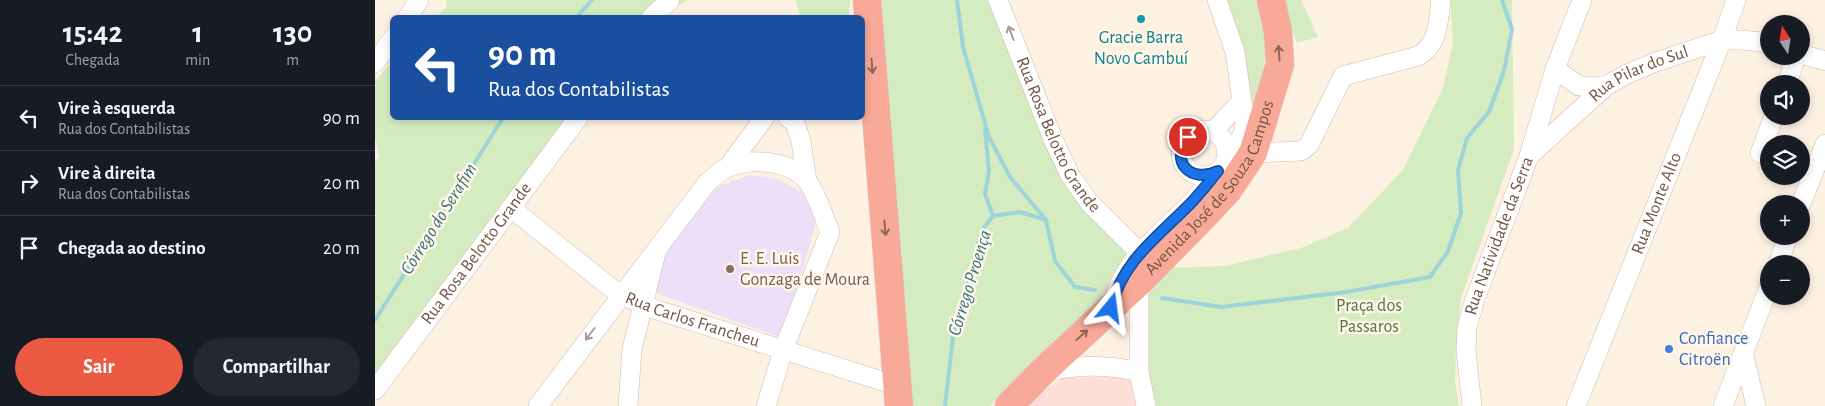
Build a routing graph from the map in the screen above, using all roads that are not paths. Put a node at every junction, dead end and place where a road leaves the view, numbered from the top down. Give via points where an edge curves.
1 (419, 0) edge
2 (670, 0) edge
3 (867, 0) edge
4 (998, 0) edge
5 (1217, 0) edge
6 (1271, 0) edge
7 (1441, 0) edge
8 (1582, 0) edge
9 (1736, 0) edge
10 (409, 15) edge
11 (654, 15) edge
12 (1722, 40) junction
13 (390, 42) edge
14 (1760, 42) edge
15 (1810, 57) edge
16 (1825, 61) edge
17 (375, 63) edge
18 (1555, 69) junction
19 (1605, 86) junction
20 (1270, 94) junction
21 (1243, 107) junction
22 (1543, 110) junction
23 (577, 120) edge
24 (763, 120) edge
25 (794, 120) edge
26 (1566, 124) junction
27 (1212, 132) junction
28 (1825, 144) edge
29 (1226, 150) junction
30 (1253, 153) junction
31 (1529, 156) junction
32 (728, 167) junction
33 (1209, 174) junction
34 (807, 181) junction
35 (1805, 195) edge
36 (511, 208) junction
37 (657, 247) junction
38 (1139, 253) junction
39 (1139, 282) junction
40 (620, 295) junction
41 (644, 304) junction
42 (1762, 305) edge
43 (1111, 308) junction
44 (784, 348) junction
45 (1743, 353) junction
46 (1139, 372) junction
47 (1041, 373) junction
48 (375, 390) edge
49 (899, 396) edge
50 (538, 406) edge
51 (628, 406) edge
52 (766, 406) edge
53 (1009, 406) edge
54 (1146, 406) edge
55 (1472, 406) edge
56 (1576, 406) edge
57 (1723, 406) edge
58 (1756, 406) edge

1 - 10 street
2 - 11 street
3 -> 49 highway
38 -> 4 street, Rua Rosa Belotto Grande via 1089,202 1070,175
5 - 21 street via 1235,52
20 -> 6 highway, Avenida José de Souza Campos via 1280,64
7 - 30 street via 1434,42 1428,50 1418,56 1343,76 1309,145 1301,151
8 - 18 street, Rua Natividade da Serra
9 - 12 street, Rua Monte Alto
12 - 14 street, Rua Pilar do Sul
12 - 19 street, Rua Pilar do Sul via 1656,62
12 - 56 street, Rua Monte Alto
13 - 17 street
15 - 16 street
18 - 19 street via 1579,86
18 - 22 street, Rua Natividade da Serra
19 - 26 street, Rua Pilar do Sul
20 - 21 street
20 - 30 highway, Avenida José de Souza Campos
21 - 27 street
21 - 29 street via 1244,131 1240,141
22 - 26 street
22 - 31 street, Rua Natividade da Serra
23 - 36 street, Rua Rosa Belotto Grande
24 - 32 street
25 - 34 street
26 - 31 street, Rua Pilar do Sul
27 - 29 street via 1224,142
27 - 33 street via 1201,130 1193,133 1183,143 1181,151 1183,165 1189,171
28 - 35 street
29 - 33 street via 1226,158
30 - 39 highway, Avenida José de Souza Campos via 1228,190
31 - 55 street, Rua Natividade da Serra via 1485,267 1467,328
32 - 34 street via 769,162 791,168
32 - 37 street via 707,183
33 - 38 street via 1188,206
34 - 44 street via 830,232
36 - 40 street, Rua Carlos Francheu
36 - 48 street, Rua Rosa Belotto Grande
37 - 40 street
37 - 41 street
38 - 43 street via 1119,283
39 - 43 highway, Avenida José de Souza Campos
39 - 46 street
40 - 41 street, Rua Carlos Francheu
40 -> 50 street
41 - 44 street, Rua Carlos Francheu
41 - 51 street via 632,349
42 - 45 street
47 -> 43 highway, Avenida José de Souza Campos
44 - 49 street, Rua Carlos Francheu
44 - 52 street
45 - 57 street
45 - 58 street
46 - 47 street via 1097,365
46 - 54 street
47 - 53 highway, Avenida José de Souza Campos

